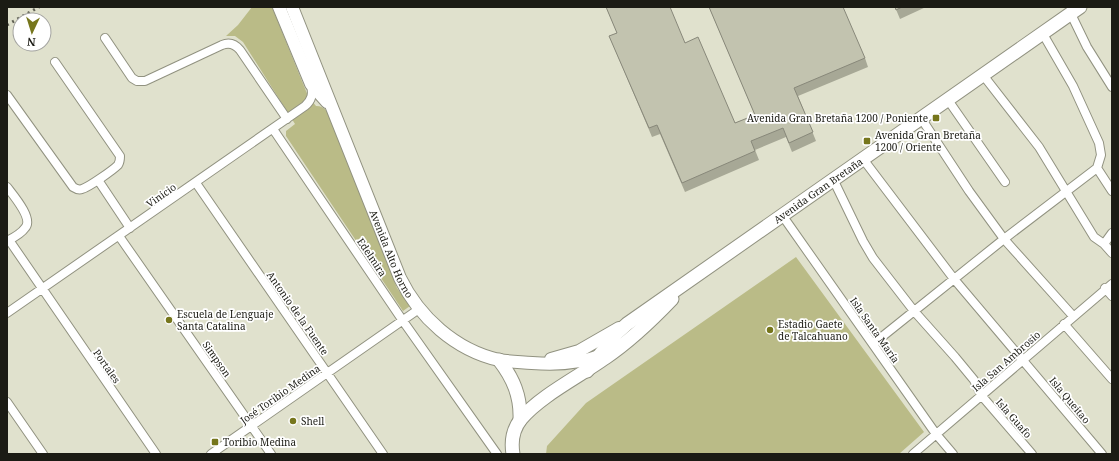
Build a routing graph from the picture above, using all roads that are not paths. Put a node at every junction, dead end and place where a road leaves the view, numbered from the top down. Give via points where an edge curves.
1 (279, 7) edge
2 (292, 7) edge
3 (1076, 10) edge
4 (1043, 34) junction
5 (105, 38) dead end
6 (55, 62) dead end
7 (983, 75) junction
8 (311, 84) junction
9 (1112, 87) edge
10 (8, 94) edge
11 (948, 100) junction
12 (332, 106) junction
13 (921, 118) junction
14 (287, 119) junction
15 (273, 129) junction
16 (863, 159) junction
17 (1097, 168) junction
18 (834, 179) junction
19 (98, 180) junction
20 (1005, 182) dead end
21 (196, 183) junction
22 (7, 187) edge
23 (1112, 191) edge
24 (1065, 192) junction
25 (782, 215) junction
26 (130, 228) junction
27 (1112, 233) edge
28 (119, 236) junction
29 (1004, 239) junction
30 (8, 241) edge
31 (1104, 244) junction
32 (1112, 253) edge
33 (694, 277) junction
34 (954, 279) junction
35 (1109, 286) edge
36 (42, 289) junction
37 (1112, 296) edge
38 (419, 309) junction
39 (914, 311) junction
40 (7, 314) edge
41 (1073, 316) junction
42 (403, 321) junction
43 (627, 324) junction
44 (1064, 324) junction
45 (625, 343) junction
46 (873, 344) junction
47 (600, 356) junction
48 (499, 360) junction
49 (1023, 360) junction
50 (532, 363) junction
51 (587, 371) junction
52 (327, 373) junction
53 (1112, 379) edge
54 (982, 395) junction
55 (7, 402) edge
56 (520, 420) junction
57 (251, 426) junction
58 (936, 434) junction
59 (43, 454) edge
60 (156, 454) edge
61 (211, 454) edge
62 (271, 454) edge
63 (383, 454) edge
64 (497, 454) edge
65 (513, 454) edge
66 (914, 454) edge
67 (954, 454) edge
68 (1032, 454) edge
69 (1102, 454) edge

1 - 8 main road, Avenida Alto Horno
2 - 12 main road, Avenida Alto Horno
3 - 4 main road, Avenida Gran Bretaña
3 - 9 street via 1087,46
4 - 7 main road, Avenida Gran Bretaña
4 - 17 street via 1073,86 1099,143 1101,155
5 - 14 street via 132,78 140,82 222,45 235,45
6 - 19 street via 120,156 118,165
7 - 11 main road, Avenida Gran Bretaña
7 - 24 street via 1039,148
8 - 12 main road, Avenida Alto Horno
8 - 14 street, Vinicio via 312,95 308,103
10 - 19 street via 73,187 82,189
11 - 13 main road, Avenida Gran Bretaña
11 - 20 street
12 - 38 main road, Avenida Alto Horno via 400,278
13 - 16 main road, Avenida Gran Bretaña
13 - 29 street
14 - 15 street, Vinicio
15 - 21 street, Vinicio
15 - 42 street, Edelmira
16 - 18 main road, Avenida Gran Bretaña
16 - 34 street, Isla Queitao
17 - 23 street
17 - 24 street
18 - 25 main road, Avenida Gran Bretaña
18 - 39 street, Isla Guafo via 873,258
19 - 26 street
21 - 26 street, Vinicio
21 - 52 street, Antonio de la Fuente
22 - 30 street via 28,223 26,228
24 - 29 street
24 - 31 street via 1094,237
25 - 33 main road, Avenida Gran Bretaña
25 - 46 street, Isla Santa María
26 - 28 street, Vinicio
27 - 31 street
28 - 36 street, Vinicio
28 - 57 street, Simpson
29 - 34 street
29 - 41 street
30 - 36 street, Portales
31 - 32 street
33 - 43 main road, Avenida Gran Bretaña
33 - 45 main road, Avenida Gran Bretaña
34 - 39 street
34 - 49 street, Isla Queitao
35 - 37 street
35 - 41 street, Isla San Ambrosio
36 - 40 street, Vinicio
36 - 60 street, Portales
38 - 42 street, José Toribio Medina
38 - 48 main road, Avenida Alto Horno via 455,341
39 - 46 street
39 - 54 street, Isla Guafo via 974,380
41 - 44 street, Isla San Ambrosio
42 - 52 street, José Toribio Medina
42 - 64 street, Edelmira
43 - 47 main road
43 - 50 main road, Avenida Gran Bretaña via 579,351
44 - 49 street, Isla San Ambrosio
44 - 53 street
45 - 47 main road, Avenida Gran Bretaña
45 - 51 main road, Avenida Gran Bretaña
46 - 58 street, Isla Santa María
47 - 50 main road, Avenida Gran Bretaña via 569,364
47 - 51 main road, Avenida Gran Bretaña
48 - 50 main road, Avenida Gran Bretaña
48 - 56 main road via 517,390
49 - 54 street, Isla San Ambrosio
49 - 69 street, Isla Queitao
51 - 56 main road, Avenida Gran Bretaña via 542,401
52 - 57 street, José Toribio Medina
52 - 63 street, Antonio de la Fuente
54 - 58 street, Isla San Ambrosio
54 - 68 street, Isla Guafo
55 - 59 street
56 - 65 main road via 512,440
57 - 61 street, José Toribio Medina
57 - 62 street, Simpson
58 - 66 street, Isla San Ambrosio
58 - 67 street, Isla Santa María

